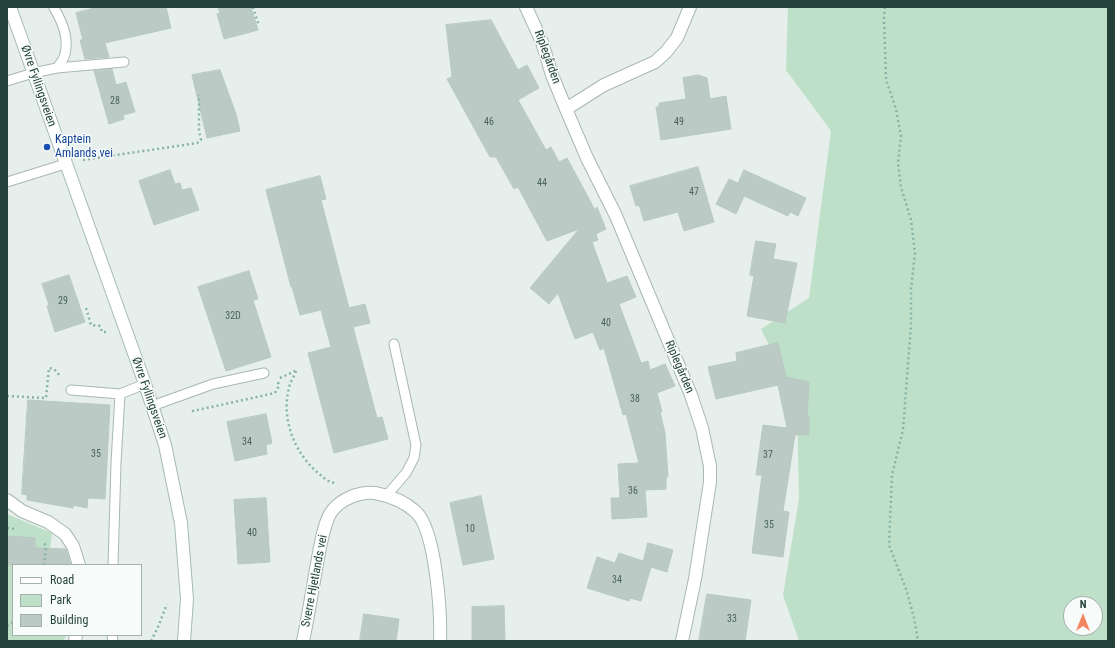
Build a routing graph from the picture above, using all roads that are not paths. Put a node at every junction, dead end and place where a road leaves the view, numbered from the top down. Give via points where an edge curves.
1 (10, 7) edge
2 (526, 7) edge
3 (690, 7) edge
4 (54, 8) edge
5 (124, 62) dead end
6 (57, 68) junction
7 (33, 72) junction
8 (7, 81) edge
9 (566, 109) junction
10 (65, 164) junction
11 (7, 182) edge
12 (394, 344) dead end
13 (264, 373) dead end
14 (145, 384) junction
15 (71, 390) dead end
16 (120, 394) junction
17 (152, 406) junction
18 (387, 495) junction
19 (7, 500) edge
20 (80, 564) edge
21 (114, 564) edge
22 (184, 641) edge
23 (304, 641) edge
24 (440, 641) edge
25 (682, 641) edge

1 - 7 street, Øvre Fyllingsveien
2 - 9 street, Riplegården via 542,42
3 - 9 street via 677,38 655,62 604,85
4 - 6 lane via 62,21 66,39 65,54
5 - 6 lane
6 - 7 lane
7 - 8 lane
7 - 10 street, Øvre Fyllingsveien
9 - 25 street, Riplegården via 622,230 691,395 702,428 710,466 710,482 695,579
10 - 11 lane
10 - 14 street, Øvre Fyllingsveien
12 - 18 lane via 416,445 409,468
13 - 17 lane via 213,384
14 - 16 lane
14 - 17 street, Øvre Fyllingsveien
15 - 16 lane
16 - 21 lane
17 - 22 street, Øvre Fyllingsveien via 165,445 181,523 187,599
18 - 23 street, Sverre Hjetlands vei via 354,495 331,512 322,538
18 - 24 street, Sverre Hjetlands vei via 402,501 417,512 426,529 431,545 439,602
19 - 20 street via 65,534

